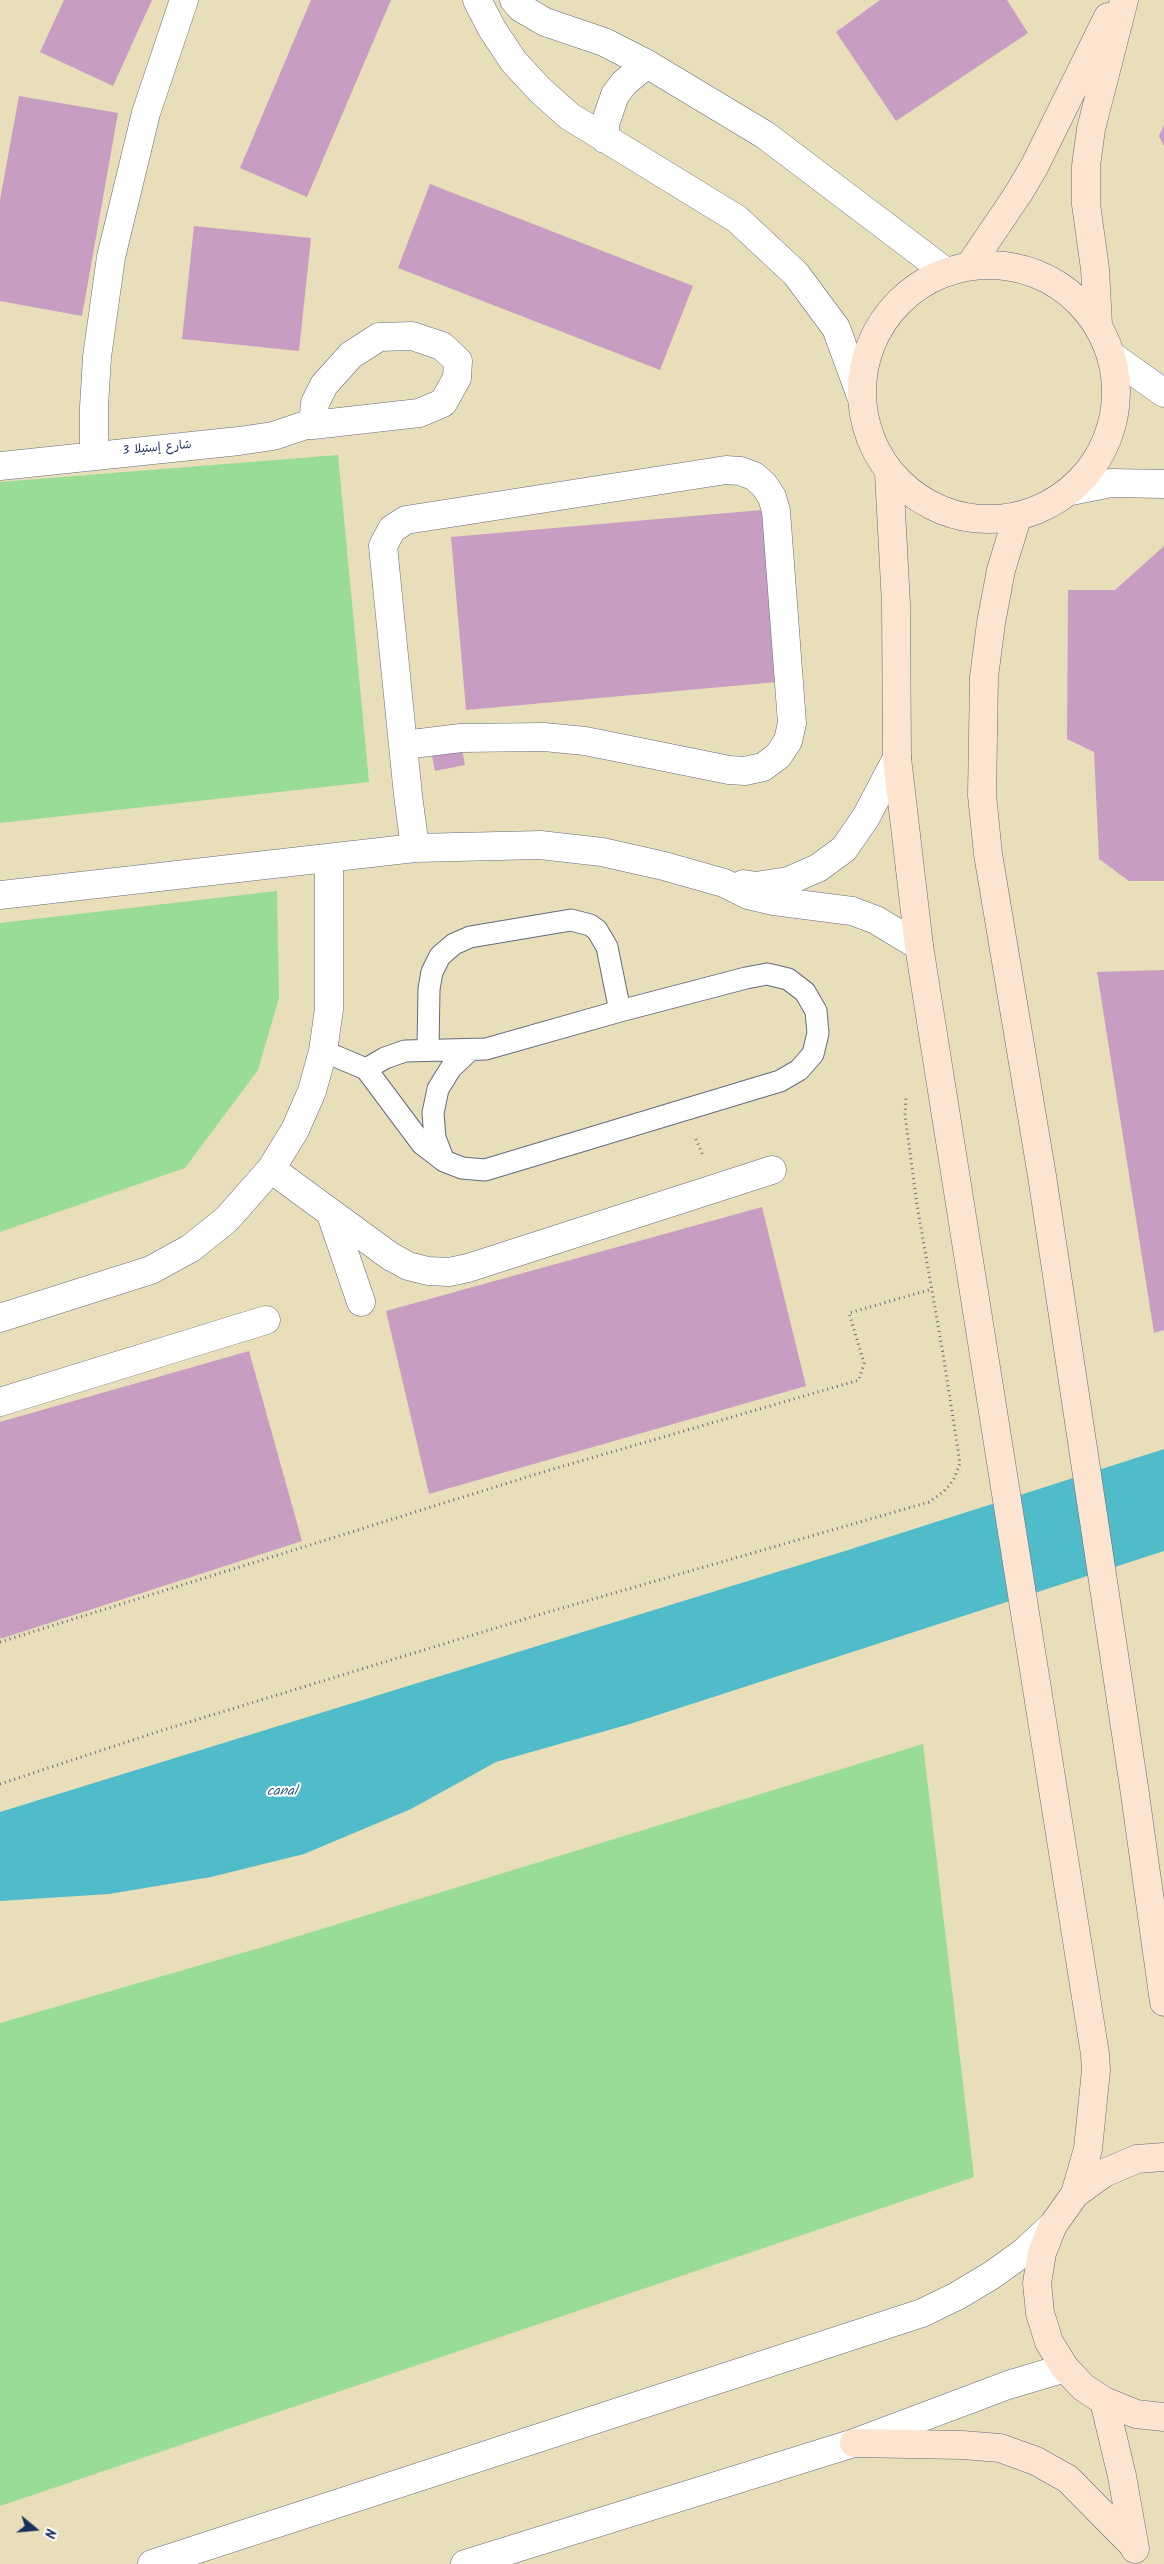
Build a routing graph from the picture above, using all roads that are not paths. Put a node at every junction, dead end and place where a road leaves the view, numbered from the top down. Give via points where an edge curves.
1 (184, 0) edge
2 (477, 0) edge
3 (514, 0) edge
4 (1116, 0) edge
5 (1124, 0) edge
6 (647, 64) junction
7 (605, 138) junction
8 (958, 269) junction
9 (1098, 325) junction
10 (1112, 356) junction
11 (1164, 393) edge
12 (862, 396) junction
13 (313, 425) junction
14 (94, 454) junction
15 (0, 466) edge
16 (889, 473) junction
17 (1164, 484) edge
18 (1071, 491) junction
19 (1016, 518) junction
20 (404, 745) junction
21 (897, 758) junction
22 (415, 848) junction
23 (329, 858) junction
24 (724, 883) junction
25 (0, 895) edge
26 (919, 946) junction
27 (620, 1011) junction
28 (428, 1050) junction
29 (323, 1051) junction
30 (469, 1051) junction
31 (366, 1069) junction
32 (444, 1161) junction
33 (271, 1169) junction
34 (772, 1170) dead end
35 (331, 1214) junction
36 (361, 1302) dead end
37 (0, 1318) edge
38 (266, 1320) dead end
39 (0, 1402) edge
40 (1163, 1989) edge
41 (1164, 2156) edge
42 (1075, 2194) junction
43 (1052, 2225) junction
44 (1065, 2368) junction
45 (1104, 2401) junction
46 (1164, 2417) edge
47 (854, 2443) junction
48 (1136, 2555) edge
49 (152, 2564) edge
50 (465, 2564) edge

1 - 14 street via 146,113 111,257 97,356
2 - 7 street via 514,62 569,116
3 - 6 street via 545,22 604,42
4 - 8 main road via 1030,174
5 - 9 main road via 1086,166 1086,204
6 - 7 street via 615,95 605,124
6 - 8 street via 764,135
7 - 12 street via 737,219 796,274 836,328
8 - 9 main road via 1008,265 1043,276 1074,296
8 - 12 main road via 918,286 894,308 876,334 864,364
9 - 10 main road
10 - 11 street
10 - 18 main road via 1117,392 1111,429 1096,462
12 - 16 main road via 865,423 875,450
13 - 13 street, شارع إستيلا 3 via 419,413 443,403 457,378 458,361 442,346 412,336 379,337 351,355 324,385 315,403
13 - 14 street, شارع إستيلا 3 via 239,441
14 - 15 street, شارع إستيلا 3
16 - 19 main road via 915,497 946,513 981,520
16 - 21 main road via 896,594
17 - 18 street via 1111,483
18 - 19 main road via 1045,507
19 - 40 main road via 1001,570 984,677 982,795 988,854 1042,1176
20 - 20 street via 462,738 544,737 585,741 729,770 763,767 778,756 788,741 792,723 776,511 764,485 754,476 726,470 398,523 383,546
20 - 22 street
21 - 24 street via 866,817 844,849 818,868 788,881 756,886
21 - 26 main road
22 - 23 street
22 - 24 street via 540,845 602,852
23 - 25 street
23 - 29 street via 329,1009
24 - 26 street via 748,895 774,901 852,911 883,924
26 - 42 main road via 1095,2054 1088,2149
27 - 28 lane via 606,947 590,924 571,920 470,937 454,944 440,956 432,972
27 - 30 lane via 502,1045
27 - 32 lane via 768,974 788,980 805,992 816,1011 818,1033 813,1054 800,1070 780,1081 485,1170 462,1168
28 - 30 lane
28 - 31 lane via 405,1051
29 - 31 lane
29 - 33 street via 312,1090 295,1130
30 - 32 lane via 451,1068 436,1097 433,1113 435,1138
31 - 32 lane via 422,1144
33 - 35 street
33 - 37 street via 227,1219 192,1248 151,1270
34 - 35 street via 449,1272 408,1266
35 - 36 street
38 - 39 street
41 - 42 main road via 1137,2159 1104,2173
42 - 43 main road
43 - 44 main road via 1042,2253 1037,2283 1040,2313 1049,2342
43 - 49 street via 1024,2252 992,2275 922,2313
44 - 45 main road via 1083,2387
44 - 47 street via 1008,2385
45 - 46 main road via 1136,2414
45 - 48 main road
47 - 48 main road via 1000,2448 1036,2461 1068,2479
47 - 50 street

